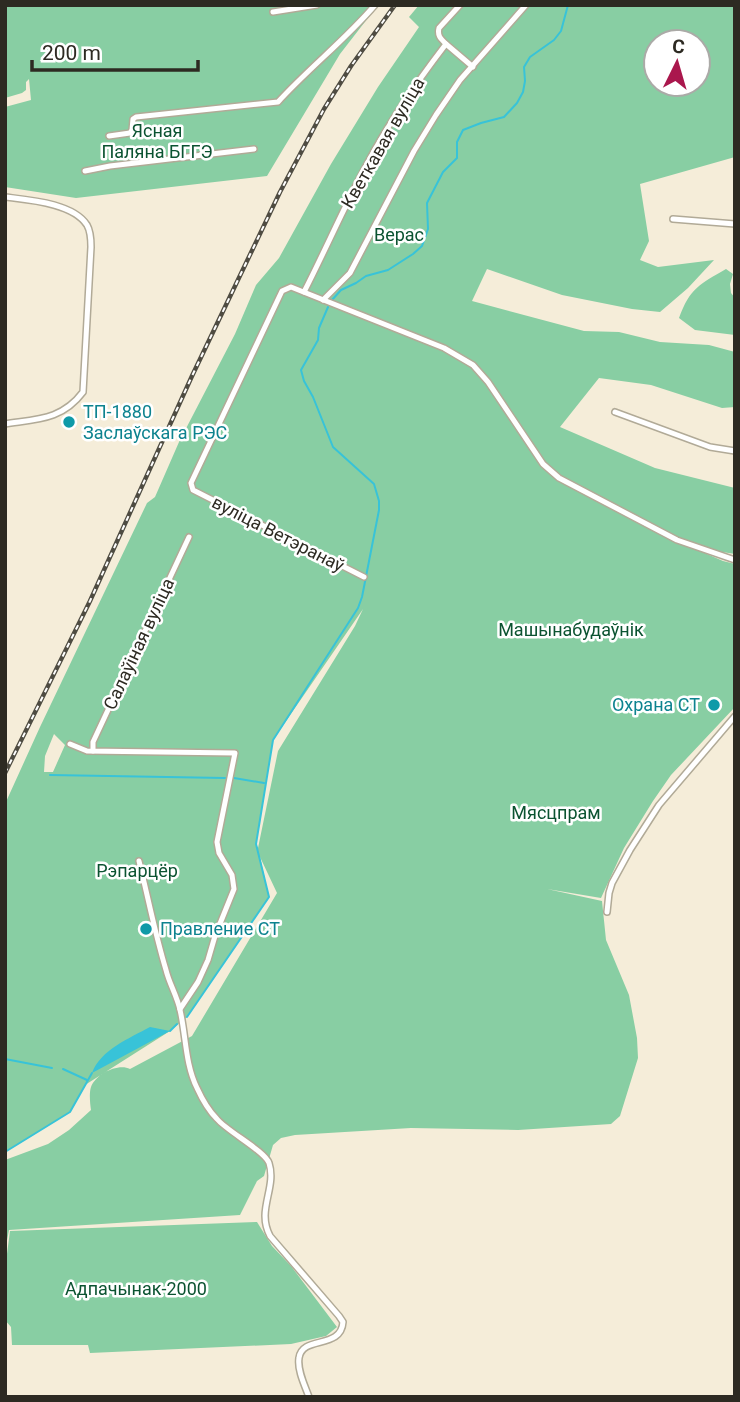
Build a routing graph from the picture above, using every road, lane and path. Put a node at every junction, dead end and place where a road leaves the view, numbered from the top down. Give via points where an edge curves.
1 (317, 5) edge
2 (376, 5) edge
3 (460, 5) edge
4 (526, 5) edge
5 (273, 12) dead end
6 (446, 44) junction
7 (473, 67) junction
8 (108, 135) dead end
9 (254, 149) dead end
10 (85, 171) dead end
11 (5, 197) edge
12 (673, 219) dead end
13 (735, 225) edge
14 (304, 292) junction
15 (323, 300) junction
16 (615, 412) dead end
17 (5, 424) edge
18 (735, 451) edge
19 (189, 537) dead end
20 (735, 560) edge
21 (364, 577) dead end
22 (735, 716) edge
23 (70, 744) dead end
24 (93, 751) junction
25 (139, 860) dead end
26 (607, 912) dead end
27 (180, 1009) junction
28 (309, 1397) edge

1 - 5 street
2 - 8 street via 278,102 136,117 130,133
3 - 6 street, Кветкавая вуліца via 439,28
4 - 7 street
6 - 7 street
6 - 14 street, Кветкавая вуліца via 418,80 366,165
7 - 15 street via 414,151 350,273
9 - 10 street
11 - 17 street via 47,203 78,216 86,224 91,247 83,392 53,416
12 - 13 street
14 - 15 street
14 - 21 street, вуліца Ветэранаў via 291,287 282,291 191,483 193,490
15 - 20 street via 444,348 472,365 543,464 559,478 677,540
16 - 18 street via 710,447
19 - 24 street, Салаўіная вуліца via 93,742
22 - 26 street via 652,816 612,883
23 - 24 street
24 - 27 street via 235,753 217,842 234,889 208,960
25 - 27 street
27 - 28 street via 188,1059 207,1107 270,1164 264,1215 270,1236 343,1322 336,1337 302,1350 299,1359

